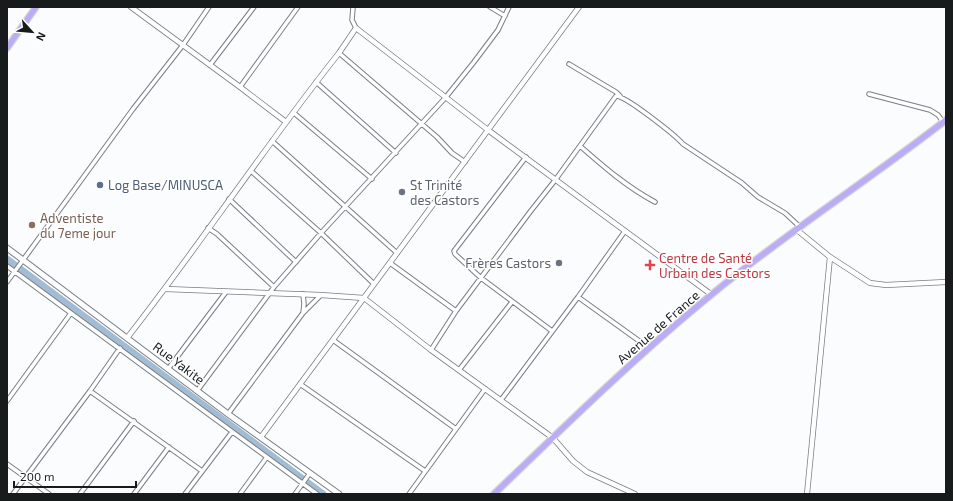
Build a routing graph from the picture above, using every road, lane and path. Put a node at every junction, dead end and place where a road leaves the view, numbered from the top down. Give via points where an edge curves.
1 (36, 7) edge
2 (131, 7) edge
3 (209, 7) edge
4 (254, 7) edge
5 (298, 7) edge
6 (353, 7) edge
7 (490, 7) edge
8 (509, 7) edge
9 (579, 7) edge
10 (505, 16) junction
11 (356, 28) junction
12 (182, 45) junction
13 (7, 48) edge
14 (339, 53) junction
15 (569, 64) dead end
16 (210, 65) junction
17 (316, 82) junction
18 (240, 87) junction
19 (869, 94) dead end
20 (620, 96) junction
21 (446, 97) junction
22 (294, 113) junction
23 (945, 121) edge
24 (286, 122) junction
25 (421, 124) junction
26 (488, 130) junction
27 (272, 141) junction
28 (580, 146) junction
29 (396, 153) junction
30 (526, 157) junction
31 (465, 162) junction
32 (251, 171) junction
33 (372, 179) junction
34 (556, 179) junction
35 (229, 199) junction
36 (655, 202) dead end
37 (346, 206) junction
38 (208, 228) junction
39 (798, 228) junction
40 (625, 231) junction
41 (321, 233) junction
42 (7, 248) edge
43 (397, 253) junction
44 (830, 257) junction
45 (23, 261) junction
46 (296, 262) junction
47 (390, 263) junction
48 (7, 266) edge
49 (15, 272) junction
50 (481, 278) junction
51 (7, 282) edge
52 (946, 282) edge
53 (374, 284) junction
54 (274, 287) junction
55 (166, 289) junction
56 (226, 292) junction
57 (270, 293) junction
58 (303, 294) junction
59 (321, 295) junction
60 (712, 295) junction
61 (578, 297) junction
62 (364, 298) junction
63 (512, 302) junction
64 (456, 310) junction
65 (71, 313) junction
66 (302, 313) junction
67 (552, 331) junction
68 (127, 338) junction
69 (333, 340) junction
70 (120, 348) junction
71 (649, 348) junction
72 (431, 350) junction
73 (168, 369) junction
74 (459, 370) junction
75 (300, 384) junction
76 (486, 389) junction
77 (90, 391) junction
78 (197, 391) junction
79 (500, 400) junction
80 (7, 401) edge
81 (228, 414) junction
82 (134, 421) junction
83 (456, 429) junction
84 (232, 432) junction
85 (261, 437) junction
86 (553, 438) junction
87 (169, 447) junction
88 (267, 457) junction
89 (7, 464) edge
90 (202, 471) junction
91 (426, 471) junction
92 (310, 473) junction
93 (25, 478) junction
94 (303, 483) junction
95 (13, 494) edge
96 (49, 494) edge
97 (80, 494) edge
98 (134, 494) edge
99 (185, 494) edge
100 (240, 494) edge
101 (295, 494) edge
102 (317, 494) edge
103 (339, 494) edge
104 (409, 494) edge
105 (494, 494) edge
106 (635, 494) edge
107 (807, 494) edge

1 - 13 main road
2 - 12 street
3 - 12 street
4 - 16 street
5 - 18 street
6 - 11 street via 352,20
7 - 10 street
8 - 10 street
9 - 26 street
10 - 21 street via 487,46
11 - 14 street
11 - 21 street
12 - 16 street
12 - 45 street
14 - 17 street
14 - 25 street
15 - 20 street
16 - 18 street
17 - 22 street
17 - 29 street
18 - 24 street
19 - 23 street via 930,110
20 - 28 street via 614,98
20 - 39 street via 676,136 683,144 785,213
21 - 25 street
21 - 26 street
22 - 24 street
22 - 33 street
23 - 39 main road, Avenue de France
24 - 27 street
25 - 29 street
25 - 31 street
26 - 30 street
26 - 31 street
27 - 32 street
27 - 37 street
28 - 34 street
28 - 36 street via 638,193
29 - 33 street
30 - 34 street
30 - 50 street via 454,251 457,257
31 - 43 street
32 - 35 street
32 - 41 street
33 - 37 street
34 - 40 street
34 - 50 street
35 - 38 street
35 - 46 street
37 - 41 street
37 - 43 street
38 - 54 street
38 - 55 street
39 - 44 street
39 - 60 main road, Avenue de France
40 - 60 street
40 - 61 street
41 - 46 street
41 - 53 street
42 - 45 main road, Rue Yakite
43 - 47 street
44 - 52 street via 870,283
44 - 107 street
45 - 49 street
45 - 68 main road, Rue Yakite
46 - 54 street
47 - 53 street
47 - 64 street
48 - 49 street
49 - 51 street
49 - 65 street
50 - 63 street
50 - 64 street
53 - 62 street
54 - 57 street
55 - 56 street
55 - 68 street
56 - 57 street
56 - 73 street
57 - 58 street
57 - 78 street
58 - 59 street
58 - 66 street
59 - 62 street
59 - 66 street
60 - 71 main road, Avenue de France
61 - 67 street
61 - 71 street
62 - 69 street
62 - 72 street
63 - 67 street
63 - 74 street
64 - 72 street
65 - 70 street
65 - 80 street
66 - 81 street
67 - 79 street
68 - 73 main road, Rue Yakite
69 - 75 street
69 - 83 street
70 - 77 street
70 - 84 street
71 - 86 main road, Avenue de France
72 - 74 street
73 - 78 main road, Rue Yakite
74 - 76 street
75 - 85 street
75 - 91 street
76 - 79 street
76 - 83 street
77 - 82 street
77 - 93 street
78 - 81 main road, Rue Yakite
79 - 86 street
81 - 85 main road, Rue Yakite
82 - 87 street
82 - 97 street
83 - 91 street
84 - 88 street
84 - 90 street
85 - 92 main road, Rue Yakite
86 - 105 main road, Avenue de France
86 - 106 street via 573,461 587,472
87 - 90 street
87 - 98 street
88 - 94 street
88 - 100 street
89 - 93 street
90 - 99 street
91 - 104 street
92 - 94 street
92 - 103 main road, Rue Yakite
93 - 95 street
93 - 96 street
94 - 101 street
94 - 102 street

